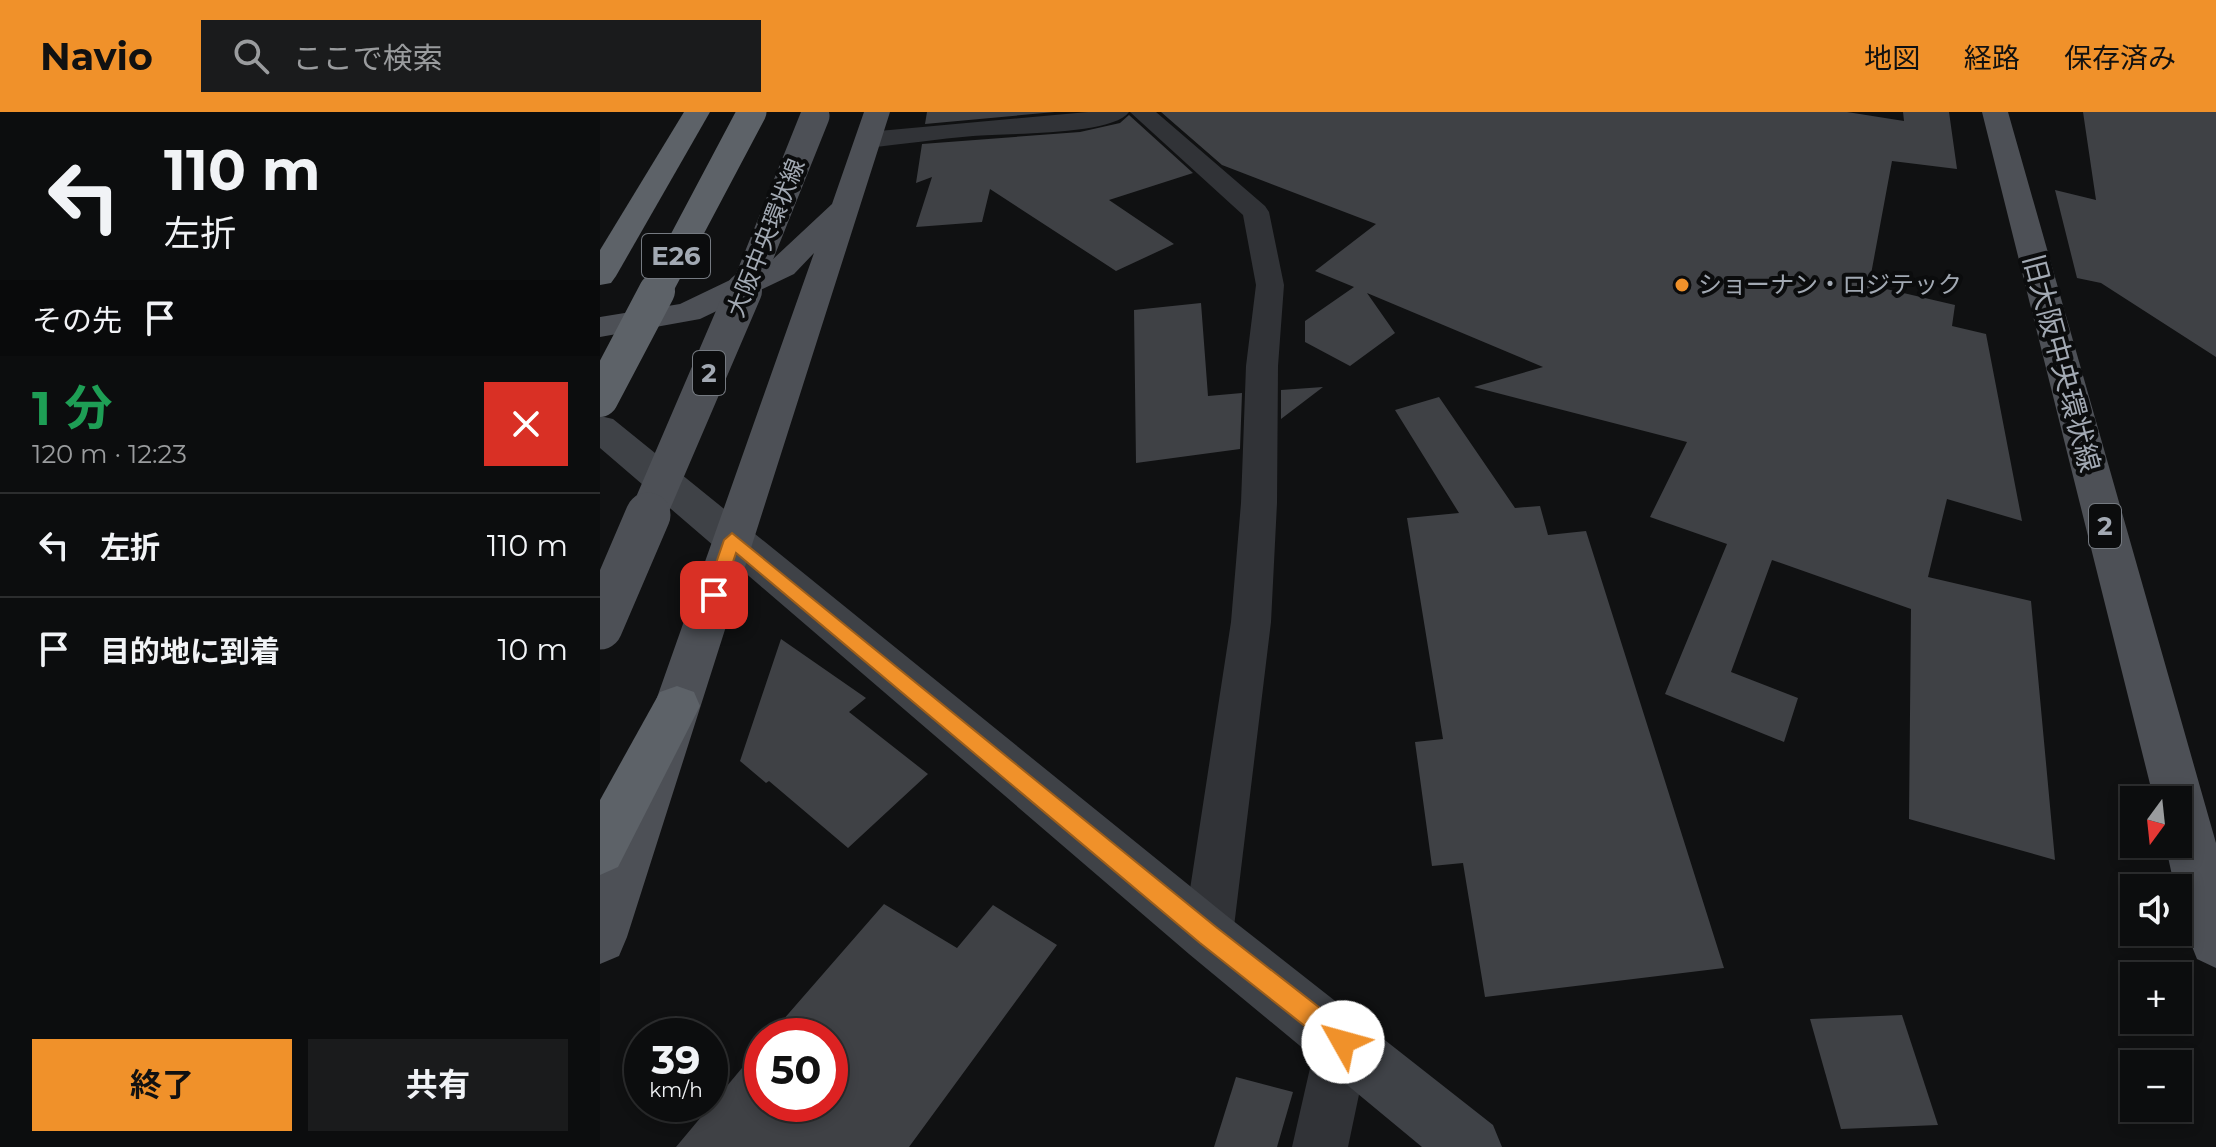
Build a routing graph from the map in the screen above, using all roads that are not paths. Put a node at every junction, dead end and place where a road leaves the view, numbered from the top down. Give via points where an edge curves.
1 (697, 112) edge
2 (752, 112) edge
3 (1116, 112) edge
4 (1142, 112) edge
5 (1995, 112) edge
6 (816, 114) edge
7 (873, 126) edge
8 (846, 204) junction
9 (600, 276) edge
10 (600, 327) edge
11 (600, 399) edge
12 (600, 428) edge
13 (732, 540) junction
14 (600, 627) edge
15 (677, 706) junction
16 (600, 850) edge
17 (1208, 935) junction
18 (600, 937) edge
19 (2216, 940) edge
20 (1343, 1042) junction
21 (1320, 1147) edge
22 (1471, 1147) edge

1 - 9 highway, E26
2 - 11 highway, E26, bridge
3 - 7 street via 1066,124
4 - 17 street via 1256,212 1270,285 1251,622
5 - 19 main road, 旧大阪中央環状線 / 2
6 - 14 main road, 大阪中央環状線 / 2, bridge
7 - 8 main road
8 - 10 main road via 783,267 688,312
8 - 13 main road
12 - 13 main road
13 - 15 main road
13 - 17 main road
15 - 16 highway
15 - 18 main road
17 - 20 main road
20 - 21 street
20 - 22 main road

